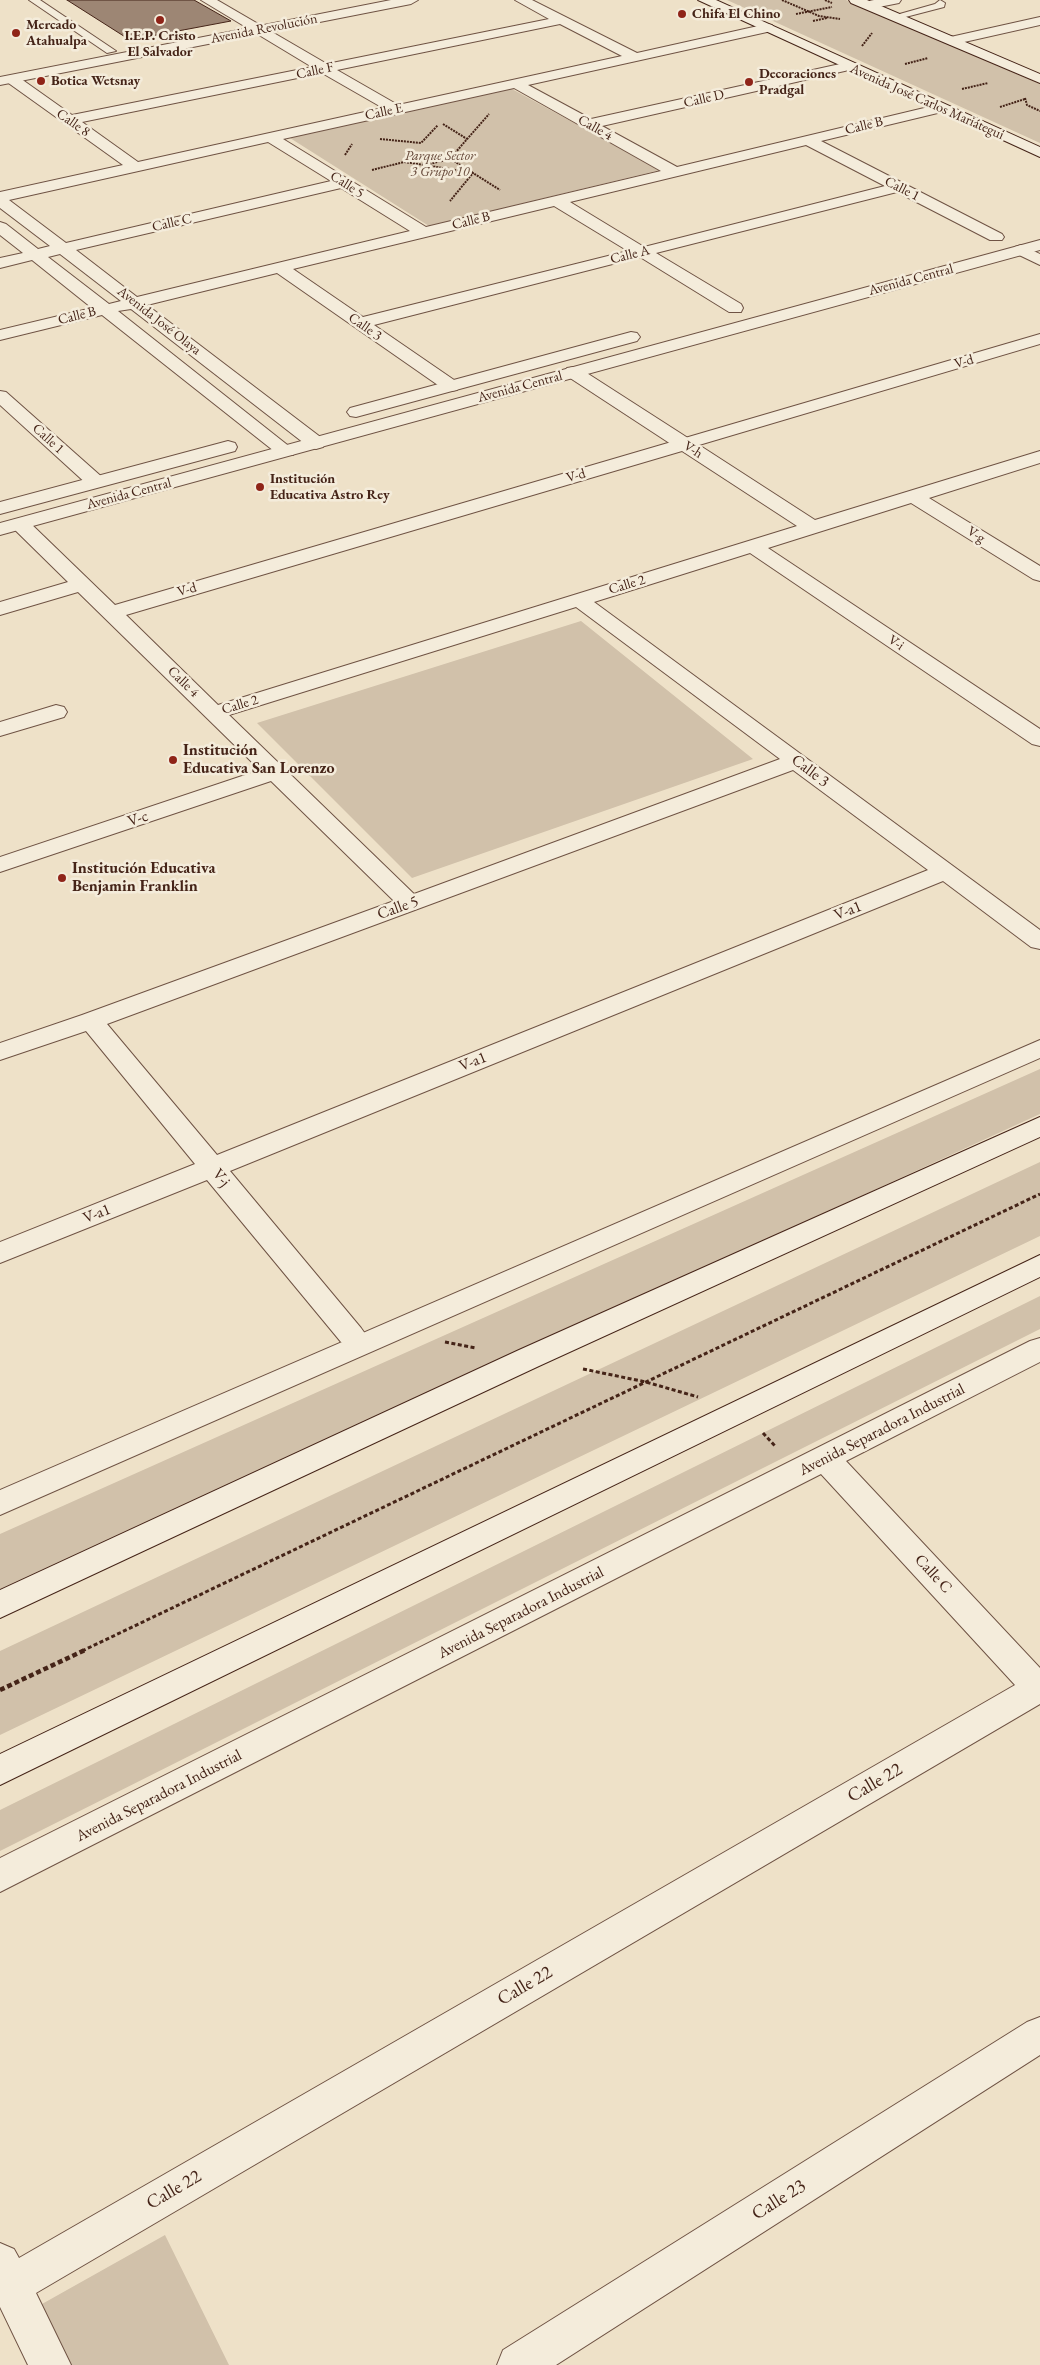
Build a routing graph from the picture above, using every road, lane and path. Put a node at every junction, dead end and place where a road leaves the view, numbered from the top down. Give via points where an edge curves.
1 (34, 0) edge
2 (208, 0) edge
3 (367, 0) edge
4 (411, 0) edge
5 (522, 0) edge
6 (705, 0) edge
7 (894, 0) edge
8 (861, 2) edge
9 (940, 3) dead end
10 (894, 17) junction
11 (561, 20) junction
12 (1040, 21) edge
13 (762, 25) junction
14 (254, 27) junction
15 (951, 41) junction
16 (111, 51) junction
17 (635, 57) junction
18 (849, 66) junction
19 (325, 69) junction
20 (4, 78) edge
21 (1040, 79) edge
22 (515, 84) junction
23 (941, 108) junction
24 (396, 110) junction
25 (70, 120) junction
26 (441, 123) dead end
27 (589, 124) junction
28 (270, 137) junction
29 (375, 139) dead end
30 (807, 140) junction
31 (455, 153) dead end
32 (1040, 153) edge
33 (446, 160) dead end
34 (454, 161) dead end
35 (425, 165) junction
36 (135, 167) junction
37 (674, 172) junction
38 (473, 173) junction
39 (340, 181) junction
40 (899, 187) junction
41 (505, 192) dead end
42 (0, 198) edge
43 (557, 200) junction
44 (0, 227) edge
45 (424, 233) junction
46 (1014, 233) dead end
47 (996, 238) junction
48 (968, 245) dead end
49 (1040, 245) edge
50 (63, 248) junction
51 (1021, 250) junction
52 (642, 252) junction
53 (34, 255) junction
54 (1040, 260) edge
55 (0, 263) edge
56 (280, 268) junction
57 (135, 302) junction
58 (754, 303) dead end
59 (735, 308) junction
60 (105, 310) junction
61 (716, 314) dead end
62 (361, 323) junction
63 (650, 332) dead end
64 (0, 335) edge
65 (1040, 340) edge
66 (573, 372) junction
67 (451, 386) junction
68 (0, 396) edge
69 (336, 418) dead end
70 (317, 423) dead end
71 (298, 428) junction
72 (269, 436) junction
73 (316, 443) junction
74 (684, 444) junction
75 (286, 451) junction
76 (1040, 457) edge
77 (96, 482) junction
78 (913, 496) junction
79 (0, 508) edge
80 (10, 527) edge
81 (812, 528) junction
82 (752, 546) junction
83 (1040, 575) edge
84 (82, 584) junction
85 (579, 600) junction
86 (0, 609) edge
87 (111, 612) junction
88 (56, 712) dead end
89 (214, 713) junction
90 (0, 729) edge
91 (1040, 739) edge
92 (796, 761) junction
93 (275, 772) junction
94 (0, 866) edge
95 (946, 872) junction
96 (410, 903) junction
97 (1040, 942) edge
98 (91, 1021) junction
99 (1040, 1048) edge
100 (0, 1052) edge
101 (1040, 1126) edge
102 (212, 1167) junction
103 (1040, 1194) edge
104 (0, 1253) edge
105 (1040, 1265) edge
106 (392, 1331) junction
107 (351, 1335) dead end
108 (1040, 1349) edge
109 (529, 1358) junction
110 (646, 1382) junction
111 (740, 1411) junction
112 (813, 1466) junction
113 (0, 1503) edge
114 (0, 1604) edge
115 (1040, 1688) edge
116 (0, 1690) edge
117 (0, 1770) edge
118 (0, 1876) edge
119 (1040, 2034) edge
120 (5, 2274) edge
121 (50, 2365) edge
122 (518, 2365) edge

1 - 16 lane
2 - 14 street
3 - 14 street, Avenida Revolución
4 - 14 street, Avenida Revolución
5 - 11 street
6 - 13 street, Avenida José Carlos Mariátegui
7 - 8 street
8 - 10 street
8 - 13 path
9 - 10 lane
10 - 15 street
11 - 17 street
11 - 19 street, Calle F
12 - 15 street
13 - 17 street, Calle E
13 - 18 street, Avenida José Carlos Mariátegui
14 - 16 street, Avenida Revolución
14 - 19 street
14 - 20 street, Avenida Revolución
15 - 21 street
16 - 20 street, Avenida Revolución
17 - 22 street, Calle E
18 - 23 street, Avenida José Carlos Mariátegui
18 - 27 street, Calle D
19 - 24 street
19 - 25 street, Calle F
20 - 25 street, Calle 8
22 - 24 street, Calle E
22 - 27 street, Calle 4
22 - 31 path
23 - 30 street, Calle B
23 - 32 street, Avenida José Carlos Mariátegui
24 - 28 street, Calle E
25 - 36 street, Calle 8
26 - 29 path via 421,143
27 - 37 street, Calle 4
28 - 36 street, Calle E
28 - 39 street, Calle 5
30 - 37 street, Calle B
30 - 40 street, Calle 1
33 - 35 path
34 - 38 path
35 - 38 path
35 - 39 path via 404,162
36 - 42 street, Calle E
37 - 43 street, Calle B
38 - 41 path
38 - 45 path
39 - 45 street, Calle 5
39 - 50 street, Calle C
40 - 47 street, Calle 1
40 - 52 street, Calle A
42 - 50 street, Avenida José Olaya
43 - 45 street, Calle B
43 - 52 street
44 - 53 street, Avenida José Olaya
45 - 56 street, Calle B
46 - 47 street, Avenida Central
47 - 48 street, Avenida Central
49 - 51 street, Avenida Central
50 - 53 street, Calle C
50 - 57 street, Avenida José Olaya
51 - 54 street
51 - 66 street, Avenida Central
52 - 59 street
52 - 62 street, Calle A
53 - 55 street, Calle C
53 - 60 street, Avenida José Olaya
56 - 57 street, Calle B
56 - 62 street, Calle 3
57 - 60 street, Calle B
57 - 71 street, Avenida José Olaya
58 - 59 street
59 - 61 street
60 - 64 street, Calle B
60 - 72 street, Avenida José Olaya
62 - 67 street, Calle 3
63 - 67 street, Avenida Central
65 - 74 street, V-d
66 - 73 street, Avenida Central
66 - 74 street, V-h
67 - 69 street, Avenida Central
68 - 77 street, Calle 1
70 - 71 street, Avenida Central
71 - 72 street, Avenida Central
71 - 73 street, Avenida José Olaya
72 - 75 street, Avenida José Olaya
72 - 77 street, Avenida Central
73 - 75 street, Avenida Central
74 - 81 street, V-h
74 - 87 street, V-d
75 - 80 street, Avenida Central
76 - 78 street, Calle 2
77 - 79 street, Avenida Central
78 - 81 street, Calle 2
78 - 83 street, V-g
80 - 84 street, Calle 4
81 - 82 street, Calle 2
82 - 85 street, Calle 2
82 - 91 street, V-i
84 - 86 street
84 - 87 street, Calle 4
85 - 89 street, Calle 2
85 - 92 street, Calle 3
87 - 89 street, Calle 4
88 - 90 street
89 - 93 street, Calle 4
92 - 95 street, Calle 3
92 - 96 street, Calle 5
93 - 94 street, V-c
93 - 96 street, Calle 4
95 - 97 street, Calle 3
95 - 102 street, V-a1
96 - 98 street, Calle 5
98 - 100 street, Calle 5
98 - 102 street, V-j
99 - 106 street
101 - 109 street
102 - 104 street, V-a1
102 - 107 street, V-j
103 - 110 path
105 - 111 street
106 - 109 path
106 - 113 street
108 - 112 street, Avenida Separadora Industrial
109 - 110 path
109 - 114 street
110 - 111 path
110 - 116 path
111 - 112 path
111 - 117 street
112 - 115 street, Calle C
112 - 118 street, Avenida Separadora Industrial
115 - 120 street, Calle 22
119 - 122 street, Calle 23
120 - 121 street

